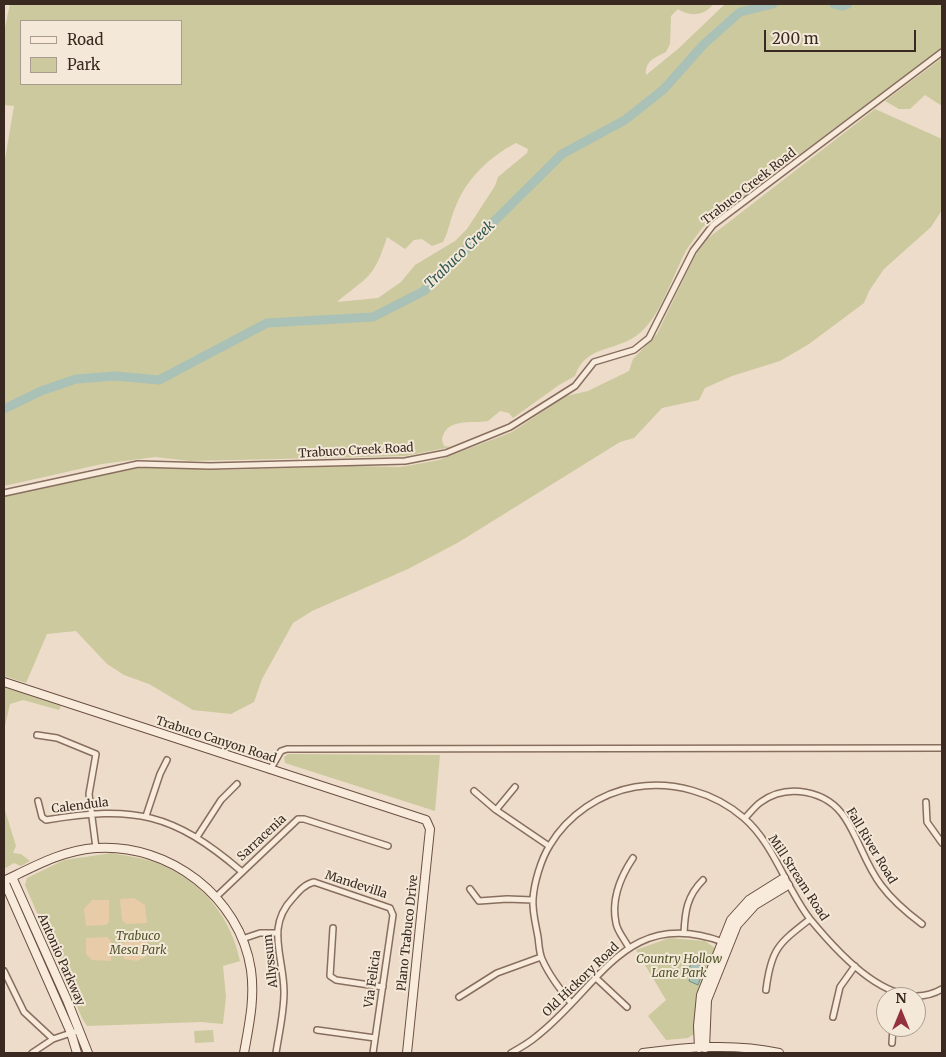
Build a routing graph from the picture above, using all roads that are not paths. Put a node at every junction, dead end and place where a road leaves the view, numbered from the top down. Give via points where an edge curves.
1 (942, 52) edge
2 (4, 492) edge
3 (4, 682) edge
4 (37, 735) dead end
5 (942, 748) edge
6 (167, 760) dead end
7 (270, 770) junction
8 (237, 784) dead end
9 (515, 787) dead end
10 (474, 791) dead end
11 (38, 802) dead end
12 (926, 802) dead end
13 (496, 810) junction
14 (92, 813) junction
15 (146, 816) junction
16 (423, 818) joint
17 (745, 818) junction
18 (197, 838) junction
19 (942, 843) edge
20 (388, 846) dead end
21 (549, 846) junction
22 (96, 848) junction
23 (633, 858) dead end
24 (240, 872) junction
25 (12, 877) junction
26 (704, 880) dead end
27 (4, 881) edge
28 (314, 882) joint
29 (786, 882) junction
30 (470, 889) dead end
31 (216, 897) junction
32 (533, 900) junction
33 (390, 908) joint
34 (810, 919) junction
35 (922, 924) dead end
36 (333, 928) dead end
37 (277, 933) junction
38 (684, 933) junction
39 (242, 939) junction
40 (725, 943) junction
41 (629, 948) junction
42 (541, 957) junction
43 (855, 966) junction
44 (4, 971) edge
45 (596, 978) junction
46 (383, 987) junction
47 (884, 987) edge
48 (942, 989) edge
49 (766, 990) dead end
50 (926, 994) edge
51 (459, 997) dead end
52 (571, 1003) junction
53 (628, 1008) dead end
54 (833, 1016) dead end
55 (79, 1030) junction
56 (317, 1030) dead end
57 (70, 1033) junction
58 (893, 1037) edge
59 (375, 1038) junction
60 (53, 1039) junction
61 (892, 1043) dead end
62 (702, 1048) junction
63 (770, 1052) edge
64 (32, 1053) edge
65 (77, 1053) edge
66 (88, 1053) edge
67 (244, 1053) edge
68 (276, 1053) edge
69 (373, 1053) edge
70 (407, 1053) edge
71 (511, 1053) edge
72 (643, 1053) edge
73 (665, 1053) edge
74 (779, 1053) edge

1 - 2 street, Trabuco Creek Road via 713,225 693,251 649,338 634,350 594,362 575,386 510,427 446,453 405,461 210,466 138,464
3 - 7 main road, Trabuco Canyon Road
4 - 14 street via 57,738 96,754 89,794
5 - 7 street via 287,749 281,751
6 - 15 street
7 - 16 main road, Trabuco Canyon Road
8 - 18 street via 221,800
9 - 13 street
10 - 13 street
11 - 14 street, Calendula via 46,820
12 - 19 street via 927,822
13 - 21 street
14 - 15 street, Calendula
14 - 22 street
15 - 18 street, Calendula
16 - 70 main road, Plano Trabuco Drive via 430,829
17 - 21 street, Mill Stream Road via 715,798 686,788 646,786 622,790 582,810
17 - 29 street, Mill Stream Road via 768,847
17 - 35 street, Fall River Road via 760,802 786,791 807,792 829,801 845,817 880,884 902,910
18 - 24 street, Calendula via 213,847
20 - 24 street, Sarracenia via 301,818
21 - 32 street, Mill Stream Road
22 - 25 main road via 58,856
22 - 31 main road via 115,847 150,854 179,867
23 - 41 street via 626,869 615,904 616,924
24 - 31 street, Sarracenia
25 - 27 main road
25 - 55 main road, Antonio Parkway
26 - 38 street via 687,903
27 - 57 main road, Antonio Parkway
28 - 33 street, Mandevilla
28 - 37 street, Allyssum via 298,892 283,909
29 - 34 street, Mill Stream Road
29 - 40 main road via 749,900 731,920
30 - 32 street via 479,902
31 - 39 main road
32 - 42 street, Mill Stream Road
33 - 46 street, Via Felicia via 392,916
34 - 43 street, Mill Stream Road
34 - 49 street via 777,948 768,967
36 - 46 street via 330,976 336,980
37 - 39 street via 260,933
37 - 68 street, Allyssum via 284,992
38 - 40 street, Old Hickory Road
38 - 41 street, Old Hickory Road via 652,937
39 - 67 main road via 252,984
40 - 62 main road via 701,996 698,1026
41 - 45 street, Old Hickory Road
42 - 51 street via 497,973
42 - 52 street, Mill Stream Road via 553,980
43 - 47 street, Mill Stream Road
43 - 54 street via 840,987
44 - 60 street via 24,1012
45 - 52 street, Old Hickory Road
45 - 53 street
46 - 59 street, Via Felicia
48 - 50 street, Mill Stream Road
52 - 71 street, Old Hickory Road via 538,1036
55 - 57 street
55 - 66 main road, Antonio Parkway
56 - 59 street
57 - 60 street
57 - 65 main road, Antonio Parkway
58 - 61 street
59 - 69 street, Via Felicia
60 - 64 street
62 - 63 main road
62 - 73 main road
63 - 74 main road
72 - 73 main road

